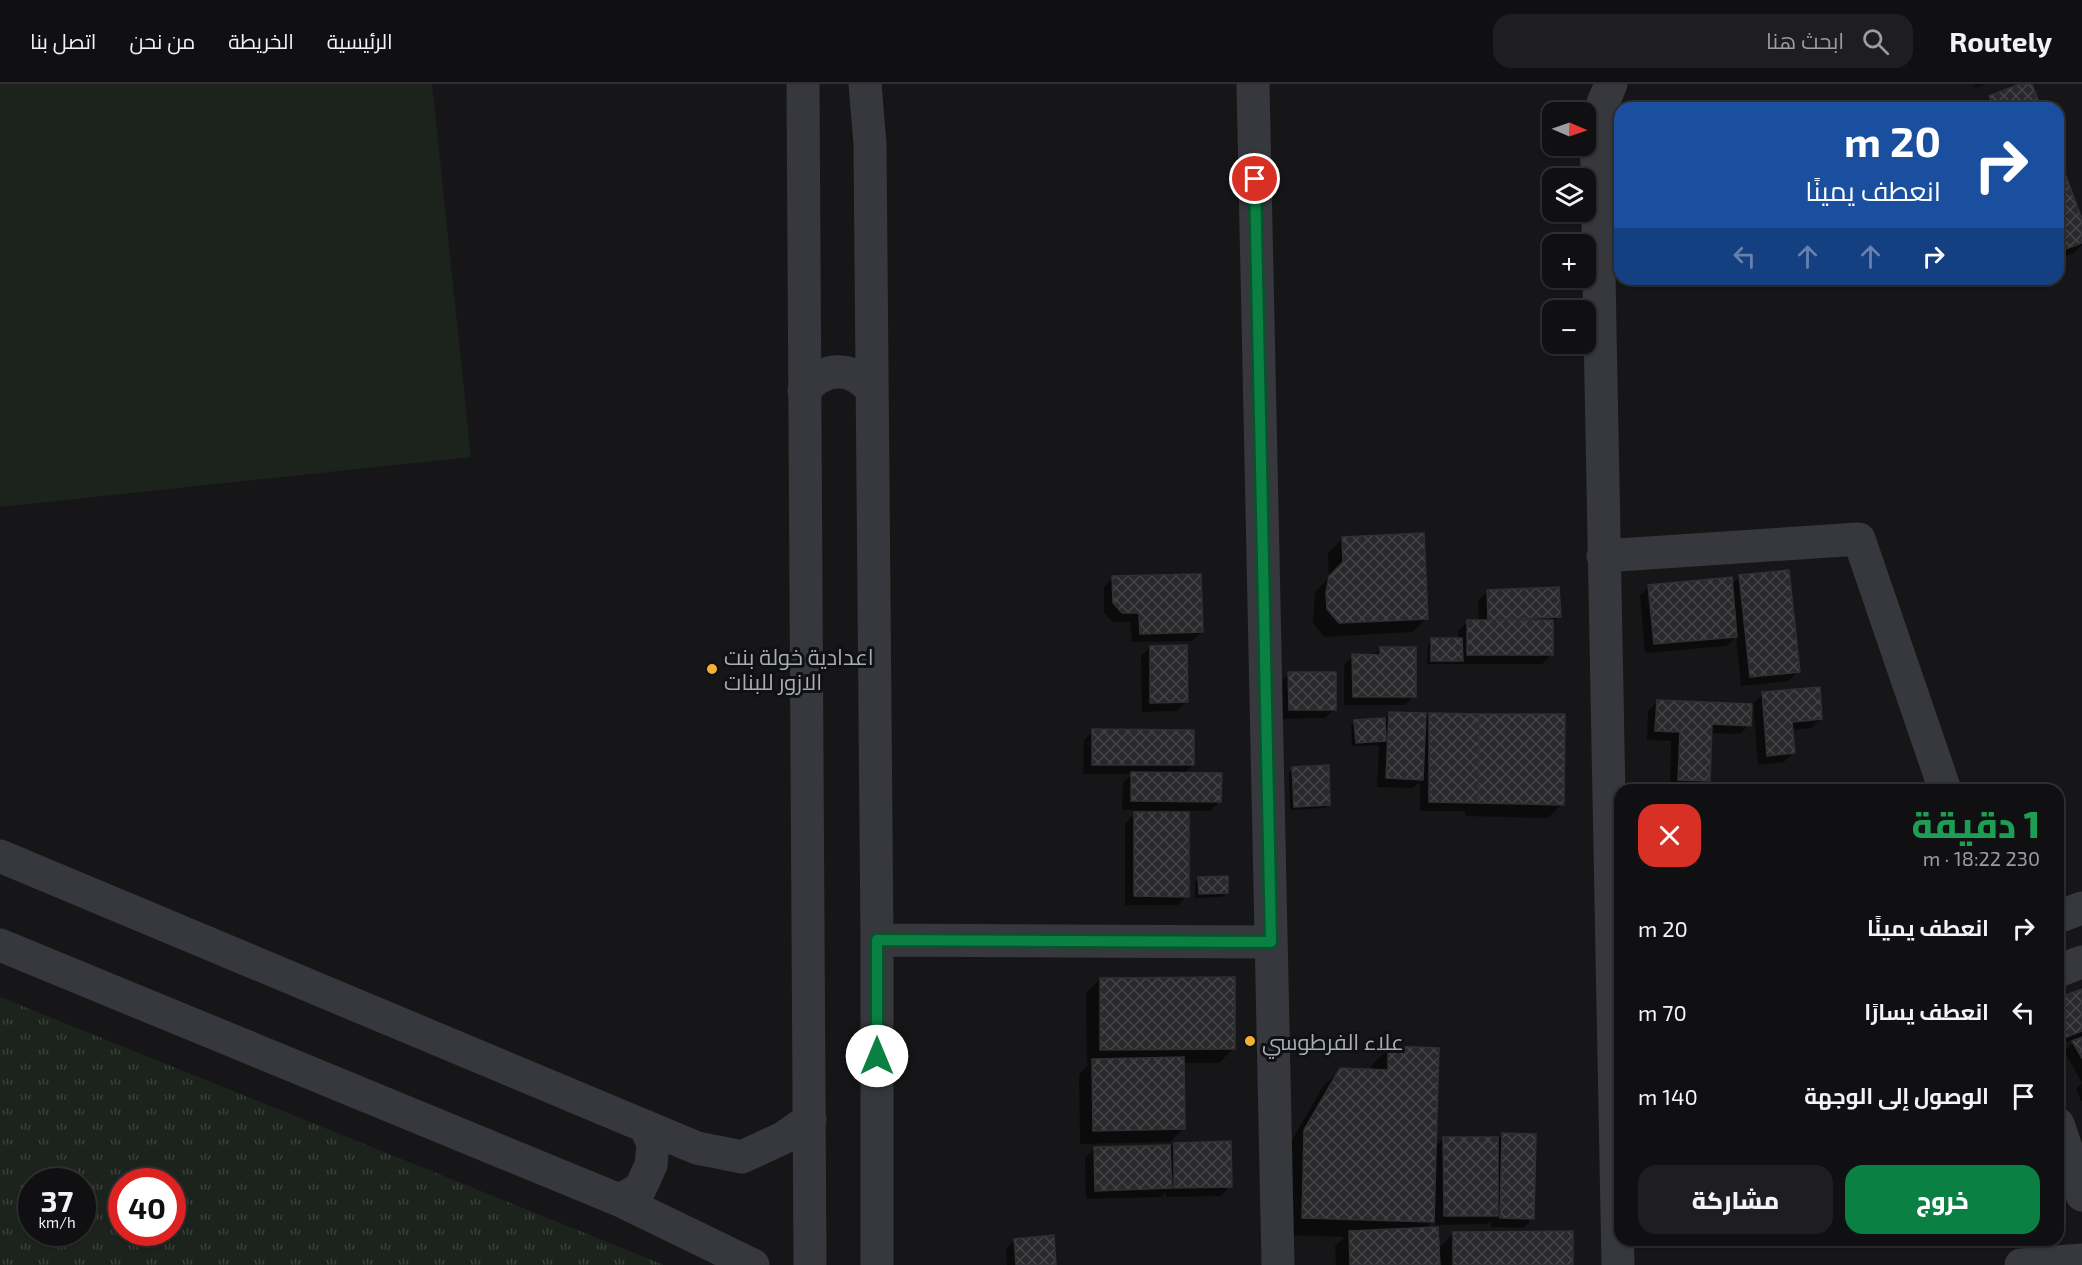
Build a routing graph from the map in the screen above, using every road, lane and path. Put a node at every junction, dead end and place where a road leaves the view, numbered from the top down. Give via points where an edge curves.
1 (803, 84) edge
2 (865, 84) edge
3 (1253, 84) edge
4 (1611, 84) edge
5 (872, 390) junction
6 (804, 391) junction
7 (1603, 556) junction
8 (1943, 784) edge
9 (0, 856) edge
10 (2082, 908) edge
11 (2064, 915) edge
12 (877, 940) junction
13 (1271, 942) junction
14 (0, 945) edge
15 (2082, 962) edge
16 (2064, 969) edge
17 (1614, 1076) edge
18 (810, 1119) junction
19 (645, 1126) junction
20 (2064, 1142) edge
21 (2082, 1195) edge
22 (619, 1200) junction
23 (1618, 1246) edge
24 (2082, 1260) edge
25 (753, 1265) edge
26 (810, 1265) edge
27 (877, 1265) edge
28 (1278, 1265) edge
29 (1618, 1265) edge
30 (2021, 1265) edge

1 - 6 street
2 - 5 street via 870,144
3 - 13 street
4 - 7 street via 1596,120
5 - 6 street via 857,376 838,370 824,373
5 - 12 street
6 - 18 street
7 - 8 street via 1859,539
7 - 17 street
9 - 19 street
10 - 11 street
12 - 13 street
12 - 27 street
13 - 28 street
14 - 22 street
15 - 16 street
18 - 19 street via 783,1138 742,1157 697,1148
18 - 26 street
19 - 22 street via 653,1144 651,1165 640,1189
20 - 21 street
22 - 25 street
23 - 29 street
24 - 30 street

